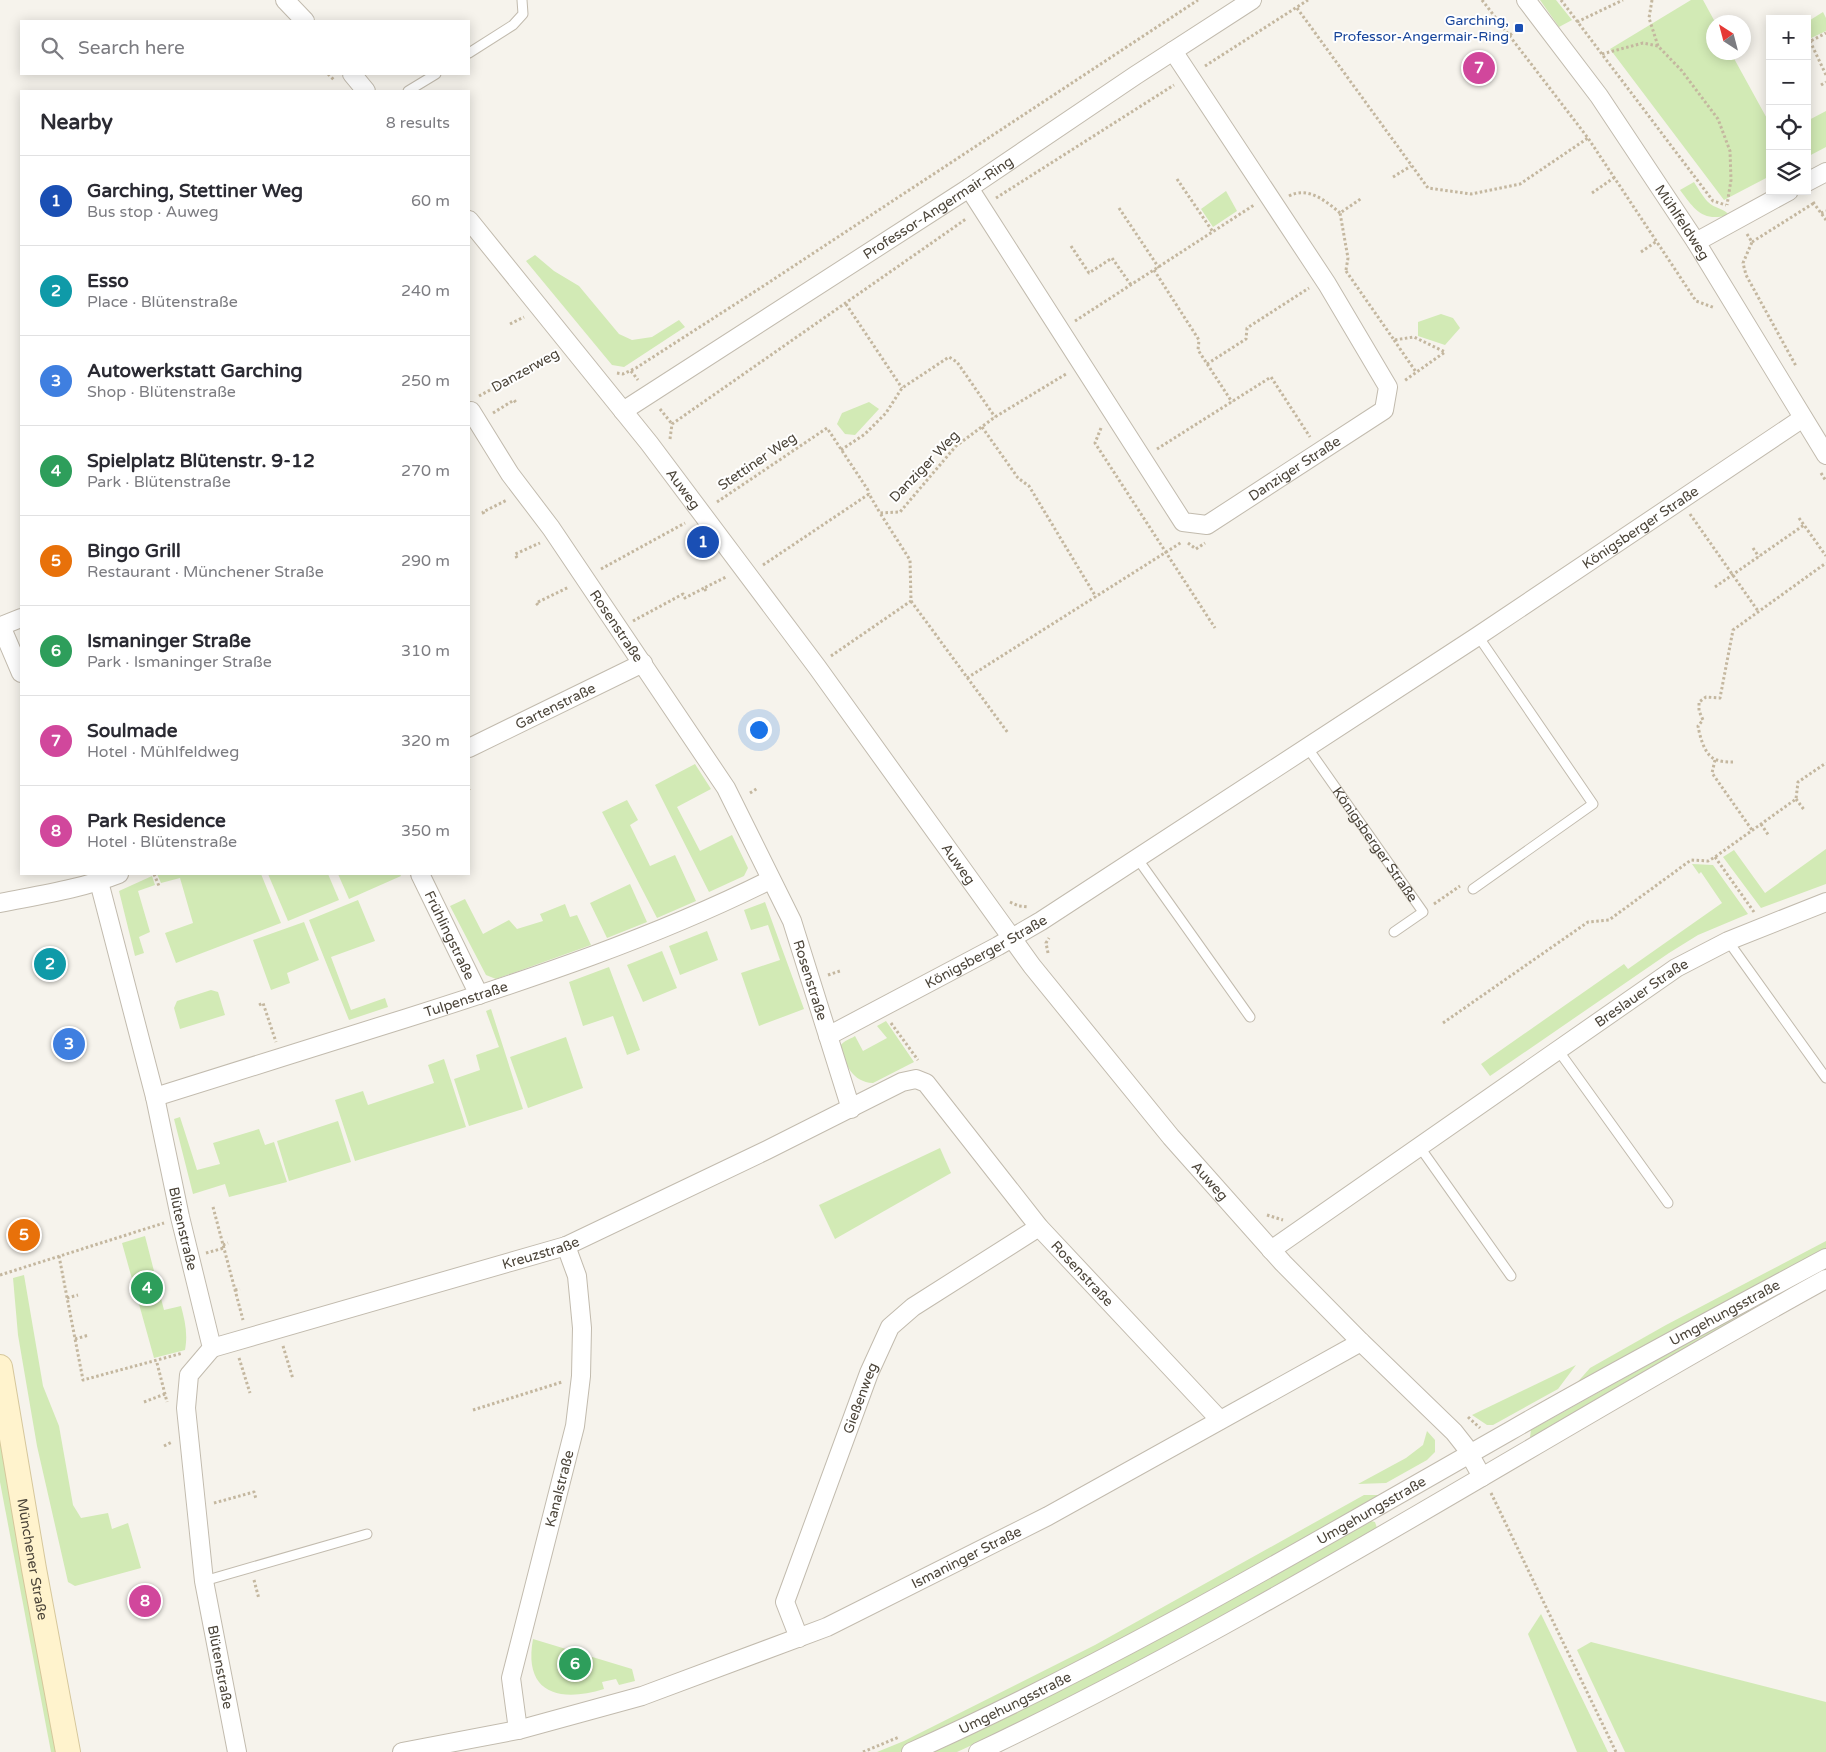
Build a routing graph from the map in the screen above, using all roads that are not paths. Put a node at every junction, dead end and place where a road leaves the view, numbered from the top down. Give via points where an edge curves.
1 (284, 0) edge
2 (522, 0) edge
3 (1252, 0) edge
4 (1526, 0) edge
5 (304, 20) edge
6 (1173, 51) junction
7 (470, 52) edge
8 (353, 75) edge
9 (434, 75) edge
10 (365, 90) edge
11 (410, 90) edge
12 (1826, 172) edge
13 (1811, 186) edge
14 (969, 188) junction
15 (1782, 195) edge
16 (470, 225) edge
17 (1696, 242) junction
18 (472, 407) edge
19 (623, 411) junction
20 (1803, 418) junction
21 (1826, 455) edge
22 (20, 618) edge
23 (1478, 636) junction
24 (643, 663) junction
25 (20, 671) edge
26 (1307, 747) junction
27 (470, 748) edge
28 (1137, 858) junction
29 (114, 875) edge
30 (420, 875) edge
31 (98, 878) edge
32 (770, 880) junction
33 (1473, 889) road end
34 (1826, 902) edge
35 (0, 903) edge
36 (1394, 932) dead end
37 (1012, 938) junction
38 (1728, 941) junction
39 (479, 995) junction
40 (1250, 1017) dead end
41 (828, 1036) junction
42 (1558, 1050) junction
43 (1826, 1078) edge
44 (155, 1097) junction
45 (850, 1109) junction
46 (1419, 1146) junction
47 (1668, 1203) dead end
48 (1039, 1227) junction
49 (566, 1246) junction
50 (1271, 1250) junction
51 (1826, 1258) edge
52 (1510, 1276) dead end
53 (1826, 1279) edge
54 (1361, 1342) junction
55 (212, 1348) junction
56 (0, 1367) edge
57 (1220, 1420) junction
58 (1470, 1454) junction
59 (1482, 1477) junction
60 (367, 1534) dead end
61 (204, 1581) junction
62 (799, 1638) junction
63 (518, 1730) junction
64 (68, 1752) edge
65 (237, 1752) edge
66 (402, 1752) edge
67 (911, 1752) edge
68 (978, 1752) edge

1 - 5 street
2 - 7 lane via 523,14 513,25
3 - 6 street, Professor-Angermair-Ring
4 - 17 street, Mühlfeldweg via 1599,96
6 - 14 street, Professor-Angermair-Ring
6 - 14 street, Danziger Straße via 1277,197 1388,387 1384,410 1206,525 1183,522
8 - 10 street
9 - 11 lane
12 - 13 street
14 - 19 street, Professor-Angermair-Ring
15 - 17 street
16 - 19 street, Auweg
17 - 20 street, Mühlfeldweg
18 - 24 street, Rosenstraße via 510,474
19 - 37 street, Auweg via 817,667
20 - 21 street, Mühlfeldweg
20 - 23 street, Königsberger Straße
22 - 25 street via 2,626
23 - 26 street, Königsberger Straße
23 - 33 lane via 1593,804
24 - 27 street, Gartenstraße
24 - 32 street, Rosenstraße via 726,788
26 - 28 street, Königsberger Straße
26 - 36 lane, Königsberger Straße via 1423,912
28 - 37 street, Königsberger Straße
28 - 40 lane
29 - 31 street
30 - 39 street, Frühlingstraße
31 - 35 street
31 - 44 street, Blütenstraße
32 - 39 street, Tulpenstraße via 630,942
32 - 41 street, Rosenstraße via 792,921
34 - 38 street, Breslauer Straße via 1759,919
37 - 41 street, Königsberger Straße
37 - 50 street, Auweg via 1171,1137
38 - 42 street, Breslauer Straße via 1676,968
38 - 43 lane
39 - 44 street, Tulpenstraße
41 - 45 street, Rosenstraße
42 - 46 street, Breslauer Straße
42 - 47 lane
44 - 55 street, Blütenstraße
45 - 48 street, Rosenstraße via 902,1082 916,1079 926,1083
45 - 49 street, Kreuzstraße
46 - 50 street, Breslauer Straße
46 - 52 lane
48 - 57 street, Rosenstraße
48 - 62 street, Gießenweg via 913,1307 890,1327 869,1373 785,1602
49 - 55 street, Kreuzstraße
49 - 63 street, Kanalstraße via 577,1276 582,1328 581,1376 575,1426 512,1678
50 - 54 street, Auweg
51 - 58 street, Umgehungsstraße
53 - 59 street, Umgehungsstraße
54 - 57 street, Ismaninger Straße
54 - 58 street, Auweg via 1454,1432
55 - 61 street, Blütenstraße via 189,1375 186,1408
56 - 64 street, Münchener Straße
57 - 62 street, Ismaninger Straße via 1048,1516
58 - 59 street, Auweg
58 - 67 street, Umgehungsstraße via 1113,1654
59 - 68 street, Umgehungsstraße via 1375,1541 1130,1676
60 - 61 lane
61 - 65 street, Blütenstraße
62 - 63 street, Ismaninger Straße via 642,1696
63 - 66 street, Ismaninger Straße

